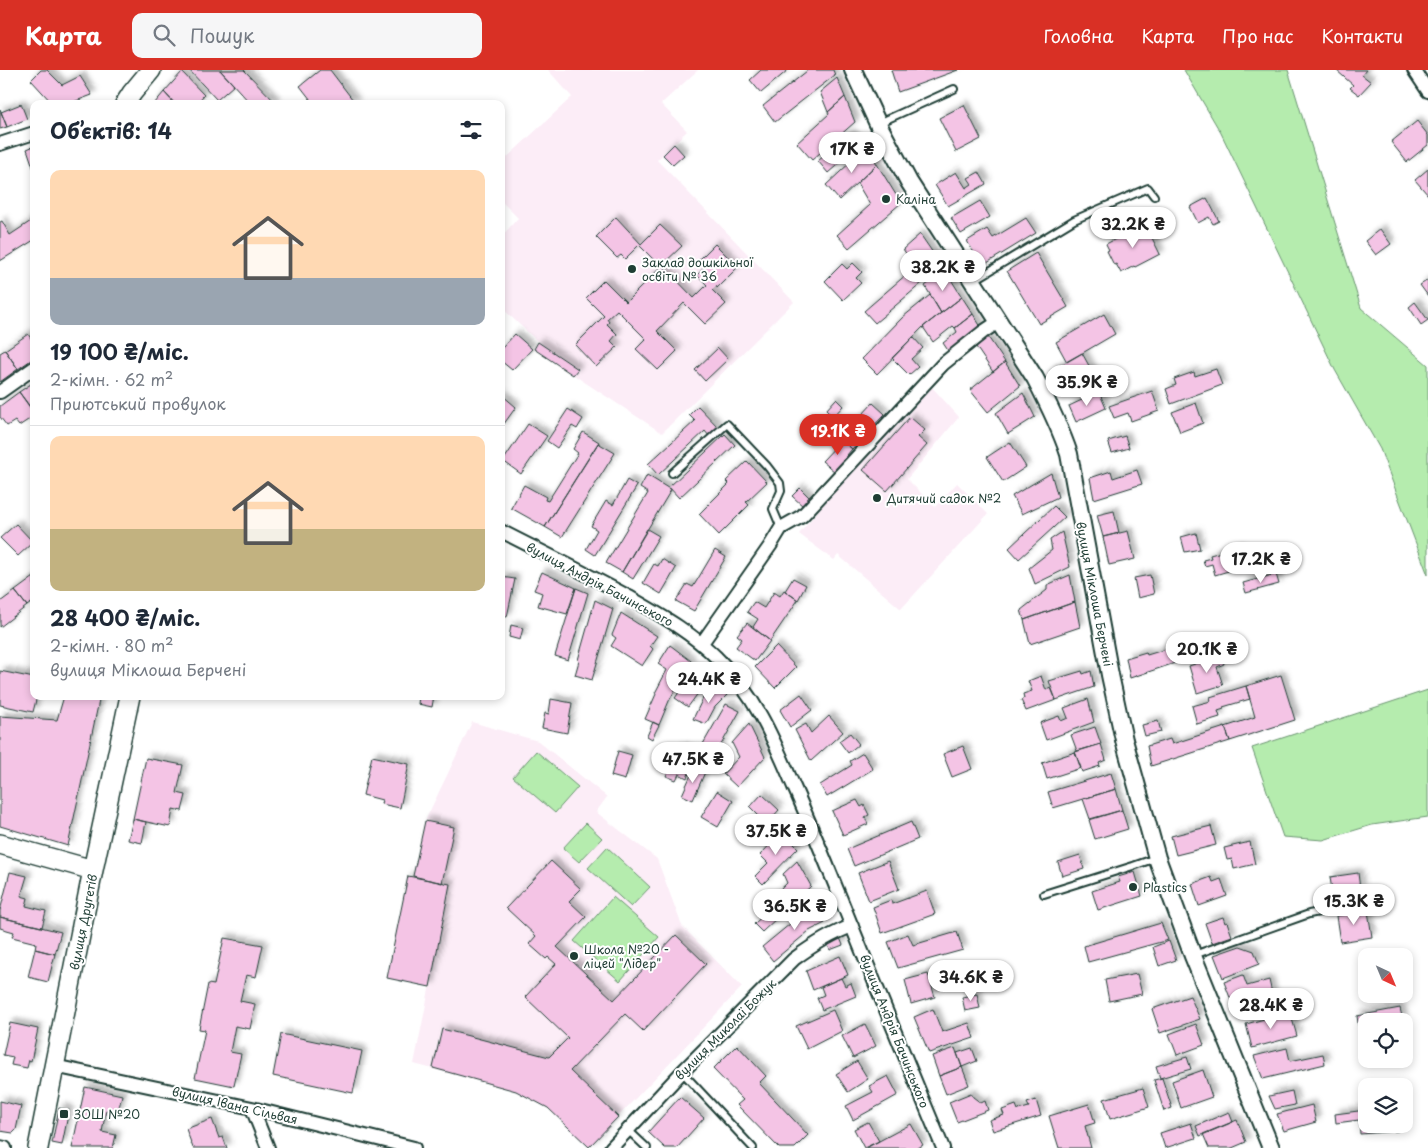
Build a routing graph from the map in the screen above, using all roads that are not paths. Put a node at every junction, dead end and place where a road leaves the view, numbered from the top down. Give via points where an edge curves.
1 (151, 70) edge
2 (853, 70) edge
3 (1414, 70) edge
4 (954, 90) dead end
5 (1428, 91) edge
6 (128, 100) edge
7 (878, 124) junction
8 (30, 134) edge
9 (0, 144) edge
10 (1154, 196) dead end
11 (972, 281) junction
12 (998, 322) junction
13 (30, 371) edge
14 (0, 392) edge
15 (672, 474) dead end
16 (781, 528) junction
17 (505, 533) edge
18 (702, 643) junction
19 (129, 700) edge
20 (0, 844) edge
21 (1157, 858) junction
22 (93, 870) junction
23 (1044, 894) dead end
24 (1329, 910) dead end
25 (852, 926) junction
26 (1193, 956) junction
27 (54, 1066) junction
28 (682, 1072) junction
29 (252, 1108) junction
30 (628, 1130) junction
31 (0, 1147) edge
32 (5, 1148) edge
33 (38, 1148) edge
34 (268, 1148) edge
35 (414, 1148) edge
36 (611, 1148) edge
37 (647, 1148) edge
38 (753, 1148) edge
39 (943, 1148) edge
40 (1270, 1148) edge

1 - 6 main road
2 - 7 street, вулиця Міклоша Берчені
3 - 5 street
4 - 7 lane
7 - 11 street, вулиця Міклоша Берчені via 909,182
8 - 9 street
10 - 11 lane via 1148,188 1074,220
11 - 12 street, вулиця Міклоша Берчені
12 - 16 street via 943,364 802,516
12 - 21 street, вулиця Міклоша Берчені via 1048,404 1068,454 1116,703
13 - 14 street
15 - 16 lane via 727,424 780,483 781,490 773,508
16 - 18 street
17 - 18 street, вулиця Андрія Бачинського via 662,616
18 - 25 street, вулиця Андрія Бачинського via 736,678 762,715
19 - 22 main road, вулиця Другетів
20 - 22 main road
21 - 23 lane
21 - 26 street, вулиця Міклоша Берчені
22 - 27 main road, вулиця Другетів
24 - 26 lane via 1309,914
25 - 28 street, вулиця Миколаї Божук via 814,944 794,959
25 - 39 street, вулиця Андрія Бачинського
26 - 40 street, вулиця Міклоша Берчені
27 - 29 street, вулиця Івана Сільвая
27 - 33 main road, вулиця Другетів
28 - 30 street, вулиця Миколаї Божук
28 - 38 lane
29 - 34 street
29 - 35 street, вулиця Івана Сільвая
30 - 36 street, вулиця Миколаї Божук
30 - 37 lane
31 - 32 street

